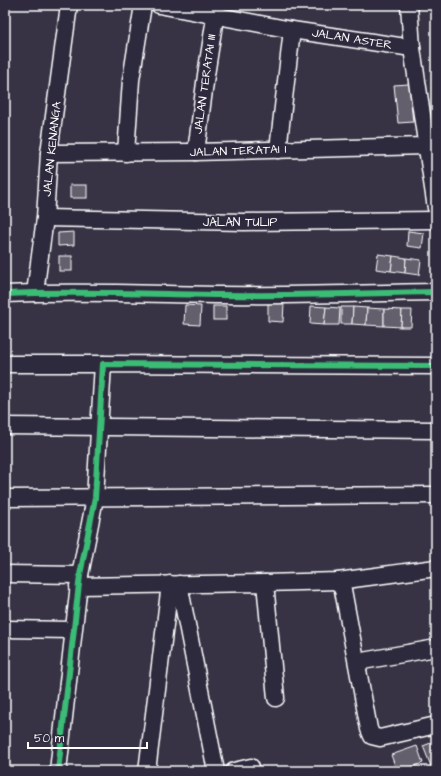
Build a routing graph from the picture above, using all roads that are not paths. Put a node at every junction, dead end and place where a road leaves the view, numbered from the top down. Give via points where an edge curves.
1 (70, 5) edge
2 (143, 5) edge
3 (159, 5) edge
4 (409, 5) edge
5 (216, 10) edge
6 (292, 30) junction
7 (412, 48) junction
8 (426, 146) junction
9 (278, 150) junction
10 (196, 152) junction
11 (49, 153) junction
12 (126, 153) junction
13 (436, 208) edge
14 (45, 218) junction
15 (436, 220) edge
16 (436, 292) edge
17 (35, 293) junction
18 (5, 294) edge
19 (5, 364) edge
20 (103, 364) junction
21 (436, 366) edge
22 (5, 426) edge
23 (99, 427) junction
24 (436, 430) edge
25 (436, 495) edge
26 (5, 498) edge
27 (95, 498) junction
28 (436, 568) edge
29 (5, 574) edge
30 (79, 580) junction
31 (338, 581) junction
32 (265, 583) junction
33 (174, 584) junction
34 (5, 629) edge
35 (73, 630) junction
36 (436, 648) edge
37 (357, 662) junction
38 (276, 698) dead end
39 (436, 725) edge
40 (251, 766) dead end
41 (58, 771) edge
42 (147, 771) edge
43 (216, 771) edge
44 (234, 771) edge

1 - 11 street, JALAN KENANGA
2 - 12 street via 131,80
3 - 5 street, JALAN ASTER
4 - 7 street
5 - 6 street, JALAN ASTER
5 - 10 street, JALAN TERATAI III
6 - 7 street, JALAN ASTER
6 - 9 street
7 - 8 street
8 - 9 street, JALAN TERATAI I
8 - 13 street
9 - 10 street, JALAN TERATAI I
10 - 12 street, JALAN TERATAI I
11 - 12 street, JALAN TERATAI I
11 - 14 street, JALAN KENANGA
14 - 15 street, JALAN TULIP via 244,222
14 - 17 street, JALAN KENANGA
16 - 17 street via 244,295
17 - 18 street
19 - 20 street
20 - 21 street
20 - 23 street
22 - 23 street
23 - 24 street
23 - 27 street
25 - 27 street
26 - 27 street
27 - 30 street
28 - 31 street
29 - 30 street
30 - 33 street
30 - 35 street
31 - 32 street
31 - 37 street via 343,590
32 - 33 street
32 - 38 street
33 - 42 street
33 - 43 street
34 - 35 street
35 - 41 street
36 - 37 street
37 - 39 street via 372,736 380,738
40 - 44 street

